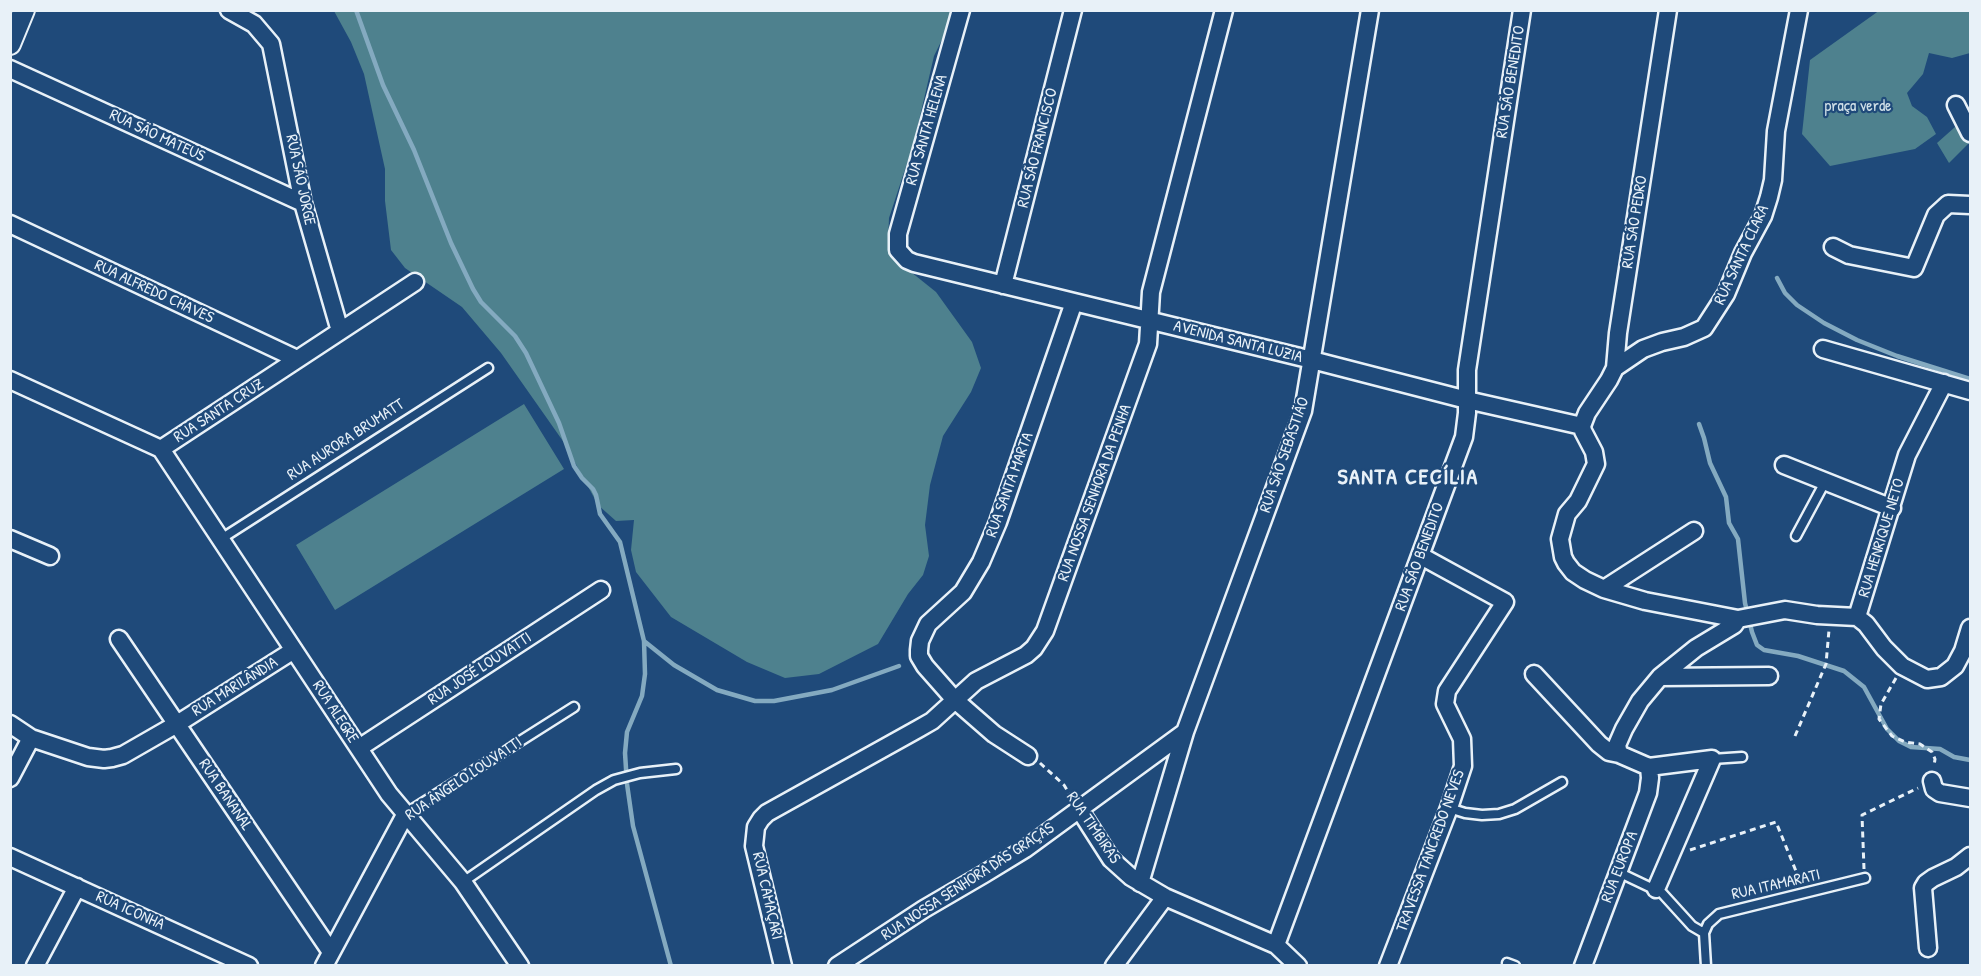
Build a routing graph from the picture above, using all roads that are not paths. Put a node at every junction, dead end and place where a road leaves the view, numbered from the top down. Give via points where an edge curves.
1 (24, 10) edge
2 (229, 10) edge
3 (961, 10) edge
4 (1073, 10) edge
5 (1224, 10) edge
6 (1370, 10) edge
7 (1522, 10) edge
8 (1668, 10) edge
9 (1799, 10) edge
10 (10, 44) edge
11 (10, 69) edge
12 (1956, 105) dead end
13 (1971, 133) edge
14 (303, 203) junction
15 (1971, 205) edge
16 (10, 224) edge
17 (1833, 247) dead end
18 (898, 250) joint
19 (415, 282) dead end
20 (1004, 285) junction
21 (1074, 302) junction
22 (1149, 320) junction
23 (340, 331) junction
24 (1823, 349) dead end
25 (297, 359) junction
26 (1312, 360) junction
27 (488, 368) dead end
28 (1615, 368) junction
29 (10, 380) edge
30 (1944, 383) junction
31 (1971, 391) edge
32 (1467, 400) junction
33 (1582, 426) junction
34 (161, 449) junction
35 (1784, 465) dead end
36 (1825, 482) junction
37 (1892, 508) junction
38 (1694, 531) dead end
39 (1796, 536) dead end
40 (10, 539) edge
41 (221, 539) junction
42 (51, 556) dead end
43 (1421, 556) junction
44 (1604, 589) junction
45 (601, 591) dead end
46 (1857, 617) junction
47 (1738, 619) junction
48 (1971, 628) edge
49 (119, 639) dead end
50 (294, 650) junction
51 (1534, 674) dead end
52 (1660, 676) junction
53 (1769, 676) dead end
54 (954, 700) junction
55 (574, 707) dead end
56 (10, 723) edge
57 (177, 724) junction
58 (1185, 732) junction
59 (31, 738) junction
60 (359, 748) junction
61 (1619, 754) junction
62 (1028, 756) road end
63 (1742, 758) dead end
64 (1712, 759) junction
65 (1649, 767) junction
66 (676, 769) dead end
67 (10, 778) edge
68 (1932, 781) road end
69 (1562, 782) dead end
70 (1971, 798) edge
71 (1449, 808) junction
72 (1079, 810) junction
73 (405, 815) junction
74 (756, 827) joint
75 (1971, 856) edge
76 (10, 857) edge
77 (1618, 872) junction
78 (1865, 878) road end
79 (463, 882) junction
80 (1140, 884) junction
81 (77, 887) junction
82 (1656, 889) junction
83 (1165, 897) junction
84 (1704, 933) junction
85 (1276, 945) junction
86 (1928, 948) dead end
87 (327, 959) edge
88 (35, 966) edge
89 (249, 966) edge
90 (520, 966) edge
91 (783, 966) edge
92 (837, 966) edge
93 (1114, 966) edge
94 (1298, 966) edge
95 (1388, 966) edge
96 (1583, 966) edge
97 (1706, 966) edge

1 - 10 street
2 - 14 street, RUA SÃO JORGE via 247,18 271,44
3 - 18 street, RUA SANTA HELENA via 898,234
4 - 20 street, RUA SÃO FRANCISCO
5 - 22 street, RUA NOSSA SENHORA DA PENHA via 1151,292
6 - 26 street, RUA SÃO SEBASTIÃO
7 - 32 street, RUA SÃO BENEDITO via 1467,370
8 - 28 street, RUA SÃO PEDRO
9 - 28 street, RUA SANTA CLARA via 1776,131 1769,197 1726,294 1704,328 1643,349
11 - 14 street, RUA SÃO MATEUS
12 - 13 street
14 - 23 street, RUA SÃO JORGE
15 - 17 street via 1948,204 1936,215 1914,268 1849,255
16 - 25 street, RUA ALFREDO CHAVES
18 - 20 street, AVENIDA SANTA LUZIA via 914,263
19 - 23 street, RUA SANTA CRUZ
20 - 21 street, AVENIDA SANTA LUZIA
21 - 22 street, AVENIDA SANTA LUZIA
21 - 54 street, RUA SANTA MARTA via 981,562 963,592 928,624 921,641 919,656
22 - 26 street, AVENIDA SANTA LUZIA
22 - 54 street, RUA NOSSA SENHORA DA PENHA via 1148,344 1045,632 1026,655 976,681
23 - 25 street, RUA SANTA CRUZ
24 - 30 street
25 - 34 street, RUA SANTA CRUZ
26 - 32 street, AVENIDA SANTA LUZIA
26 - 58 street, RUA SÃO SEBASTIÃO via 1303,411
27 - 41 lane, RUA AURORA BRUMATT
28 - 33 street, RUA SÃO PEDRO
29 - 34 street, RUA SANTA CRUZ
30 - 31 street
30 - 37 street, RUA HENRIQUE NETO via 1907,455
32 - 33 street, AVENIDA SANTA LUZIA
32 - 43 street, RUA SÃO BENEDITO via 1464,437
33 - 44 street via 1596,464 1564,522 1560,548 1569,568
34 - 41 street, RUA ALEGRE
35 - 36 street
36 - 37 street
36 - 39 lane
37 - 46 street, RUA HENRIQUE NETO
38 - 44 street
40 - 42 street
41 - 50 street, RUA ALEGRE
43 - 71 street, TRAVESSA TANCREDO NEVES via 1505,602 1446,691 1447,710 1457,725 1464,753
43 - 85 street, RUA SÃO BENEDITO
44 - 47 street
45 - 60 street, RUA JOSÉ LOUVATTI
46 - 47 street, RUA HENRIQUE NETO via 1785,610
46 - 48 street via 1902,666 1927,679 1941,677 1955,666
47 - 52 street
49 - 57 street, RUA BANANAL
50 - 57 street, RUA MARILÂNDIA
50 - 60 street, RUA ALEGRE
51 - 61 street via 1603,747
52 - 53 street
52 - 61 street via 1624,729 1617,745
54 - 62 street
54 - 74 street, RUA NOSSA SENHORA DA PENHA via 932,721 767,813
55 - 73 lane, RUA ÂNGELO LOUVATTI
56 - 59 street, RUA MARILÂNDIA
57 - 59 street, RUA MARILÂNDIA via 123,755 104,759
57 - 87 street, RUA BANANAL
58 - 72 street, RUA NOSSA SENHORA DAS GRAÇAS
58 - 80 street, RUA SÃO SEBASTIÃO
59 - 67 street
60 - 73 street, RUA ALEGRE
61 - 65 street
63 - 64 lane
64 - 65 street
64 - 82 street
65 - 77 street, RUA EUROPA via 1648,793
66 - 79 lane via 640,772 614,780
68 - 70 street via 1940,793
69 - 71 lane via 1515,809 1498,814 1465,813
71 - 95 street, TRAVESSA TANCREDO NEVES
72 - 80 street, RUA TIMBIRAS via 1111,859
72 - 92 street, RUA NOSSA SENHORA DAS GRAÇAS via 1025,849
73 - 79 street, RUA ALEGRE
73 - 87 street, RUA ÂNGELO LOUVATTI
74 - 91 street, RUA CAMAÇARI via 754,846
75 - 86 street via 1923,888
76 - 81 street, RUA ICONHA
77 - 82 lane
77 - 96 street, RUA EUROPA
78 - 84 lane, RUA ITAMARATI via 1725,912 1711,920
79 - 90 street, RUA ALEGRE
80 - 83 street, RUA TIMBIRAS
81 - 88 street
81 - 89 street, RUA ICONHA
82 - 84 lane
83 - 85 street, RUA TIMBIRAS
83 - 93 street
84 - 97 lane
85 - 94 street, RUA TIMBIRAS

